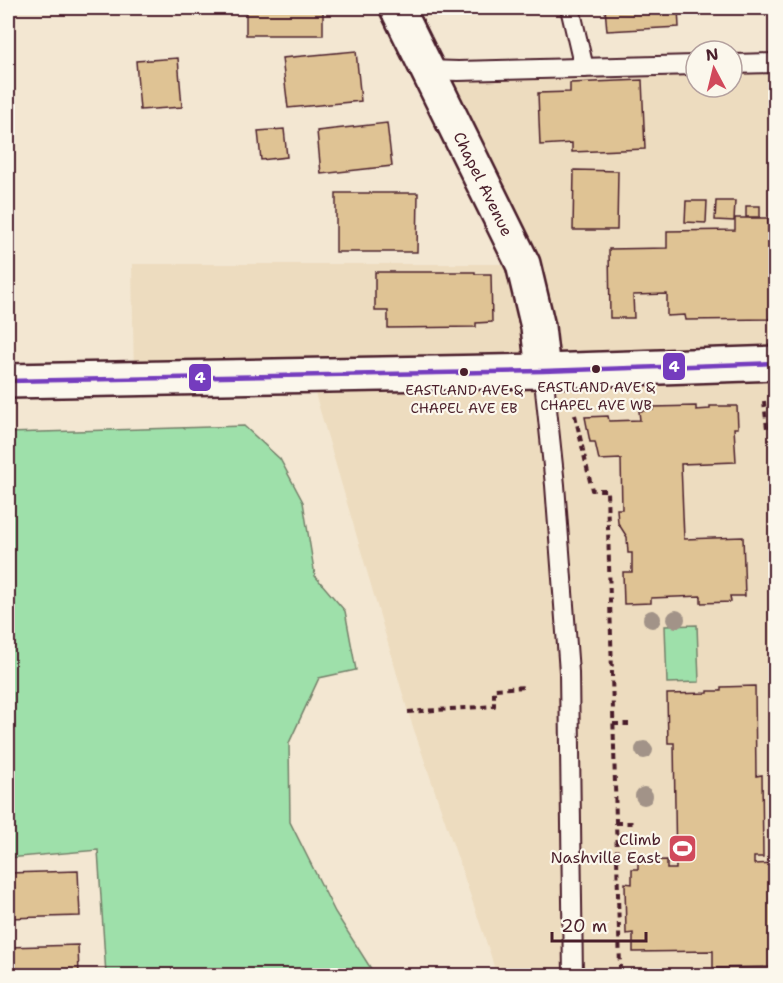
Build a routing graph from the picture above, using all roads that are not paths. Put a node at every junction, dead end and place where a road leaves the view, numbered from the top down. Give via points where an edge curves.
1 (397, 8) edge
2 (570, 8) edge
3 (776, 63) edge
4 (744, 64) edge
5 (684, 65) edge
6 (584, 68) junction
7 (427, 70) junction
8 (776, 363) edge
9 (543, 371) junction
10 (8, 381) edge
11 (573, 975) edge

1 - 7 street, Chapel Avenue
2 - 6 lane
3 - 4 lane
5 - 6 lane
6 - 7 lane
7 - 9 street, Chapel Avenue via 523,264 538,327
8 - 9 street
9 - 10 street
9 - 11 lane via 569,672

